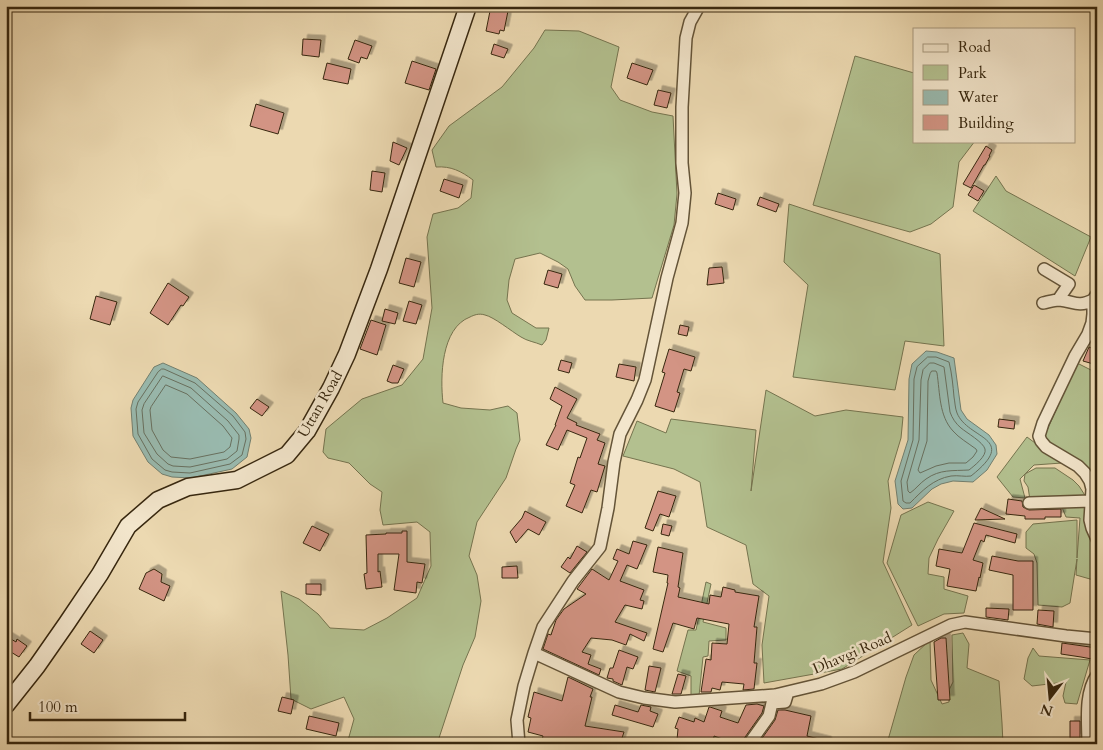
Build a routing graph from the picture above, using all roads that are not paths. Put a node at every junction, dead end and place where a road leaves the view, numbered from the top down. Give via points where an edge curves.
1 (468, 6) edge
2 (699, 6) edge
3 (1044, 269) dead end
4 (1095, 297) edge
5 (1058, 300) junction
6 (1043, 303) dead end
7 (1091, 501) junction
8 (1029, 503) dead end
9 (1097, 539) edge
10 (1097, 639) edge
11 (534, 652) junction
12 (1097, 675) edge
13 (788, 692) junction
14 (6, 705) edge
15 (519, 744) edge
16 (748, 744) edge
17 (1088, 744) edge

1 - 14 main road, Uttan Road via 347,354 308,431 287,454 237,480 188,487 158,500 128,526 67,623
2 - 11 street via 686,38 682,107 685,193 682,223 645,380 620,434 600,546 543,627
3 - 5 street via 1069,284
4 - 5 street via 1085,304
4 - 7 street via 1088,334 1039,436 1046,447 1085,473 1092,489
5 - 6 street
7 - 8 street
7 - 9 street via 1090,520
10 - 13 street, Dhavgi Road via 966,622 950,625 854,672
11 - 13 street, Dhavgi Road via 619,692 644,698 675,702
11 - 15 street via 518,720
12 - 17 street via 1088,700
13 - 16 street via 785,702 772,704 769,716

